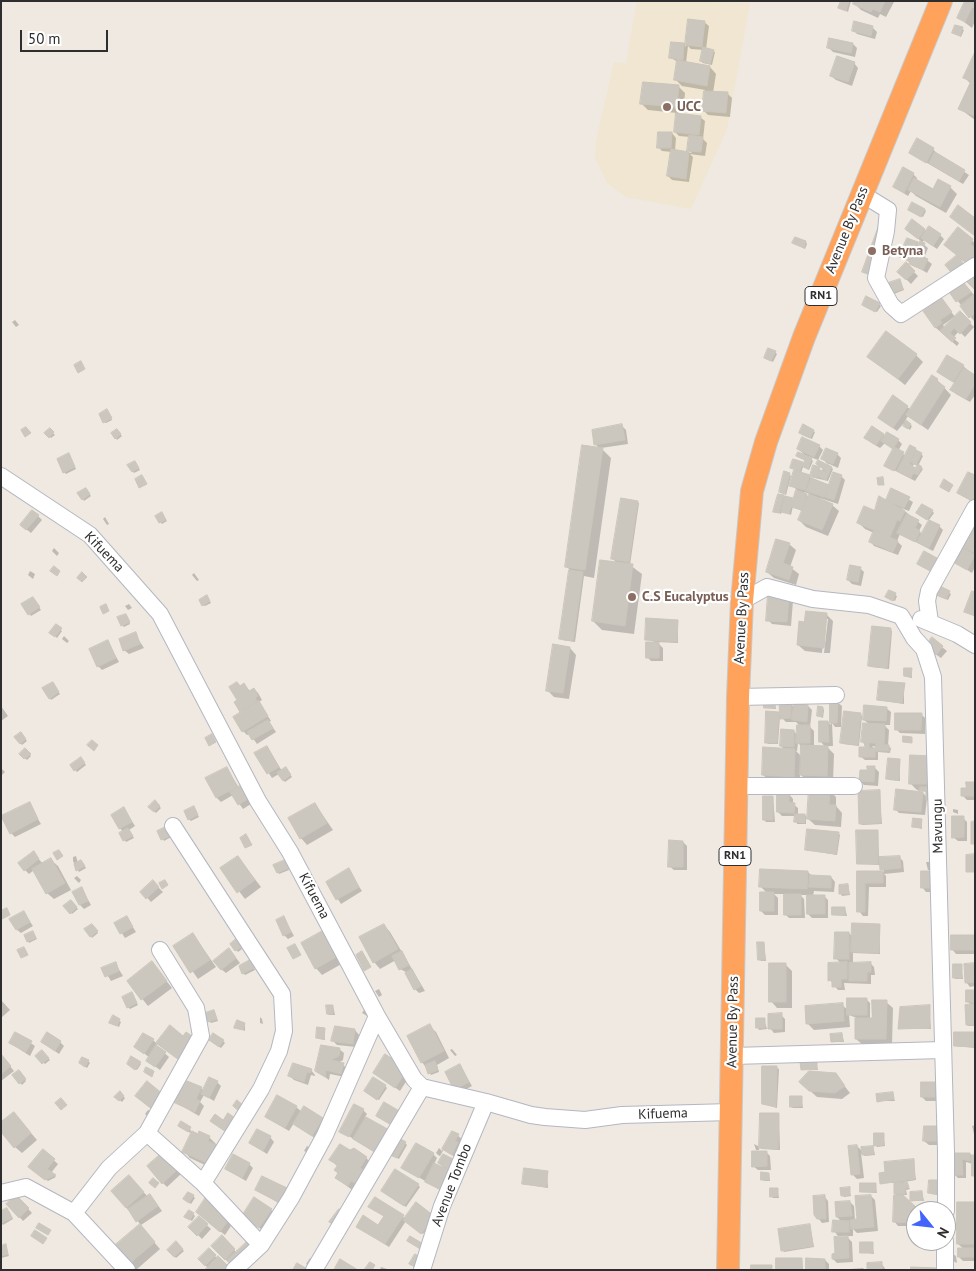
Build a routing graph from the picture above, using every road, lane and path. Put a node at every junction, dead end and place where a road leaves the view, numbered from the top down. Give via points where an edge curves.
1 (941, 1) edge
2 (862, 194) junction
3 (975, 266) edge
4 (1, 476) edge
5 (975, 508) edge
6 (742, 601) junction
7 (901, 616) junction
8 (930, 622) junction
9 (975, 645) edge
10 (836, 695) dead end
11 (738, 697) junction
12 (736, 786) junction
13 (854, 786) dead end
14 (173, 826) dead end
15 (160, 950) dead end
16 (377, 1016) junction
17 (942, 1050) junction
18 (732, 1056) junction
19 (422, 1087) junction
20 (486, 1102) junction
21 (731, 1112) junction
22 (148, 1133) junction
23 (203, 1183) junction
24 (1, 1193) edge
25 (946, 1201) edge
26 (74, 1213) junction
27 (261, 1245) junction
28 (945, 1251) edge
29 (127, 1270) edge
30 (234, 1270) edge
31 (314, 1270) edge
32 (422, 1270) edge
33 (728, 1270) edge
34 (945, 1270) edge

1 - 2 highway, Avenue By Pass / RN1
2 - 3 street via 888,210 876,278 891,304 901,314
2 - 6 highway, Avenue By Pass / RN1 via 766,442 752,491
4 - 16 street, Kifuema via 90,535 160,614 258,801 290,852
5 - 8 street via 929,591
6 - 7 street via 767,587 813,599 869,605
6 - 11 highway, Avenue By Pass / RN1
7 - 8 street
7 - 17 street, Mavungu via 924,649 933,677
8 - 9 street
10 - 11 street
11 - 12 highway, Avenue By Pass / RN1
12 - 13 street
12 - 18 highway, Avenue By Pass / RN1
14 - 23 street via 282,994 284,1031 279,1051 261,1088
15 - 22 street via 196,1008 201,1036
16 - 19 street, Kifuema
16 - 27 street via 325,1135
17 - 18 street
17 - 25 street, Mavungu
18 - 21 highway, Avenue By Pass / RN1
19 - 20 street, Kifuema
19 - 31 street
20 - 21 street, Kifuema via 531,1115 585,1120 622,1115
20 - 32 street, Avenue Tombo via 442,1206
21 - 33 highway, Avenue By Pass / RN1
22 - 23 street
22 - 26 street via 109,1168
23 - 27 street
24 - 26 street via 26,1187
26 - 29 street
27 - 30 street
28 - 34 street

